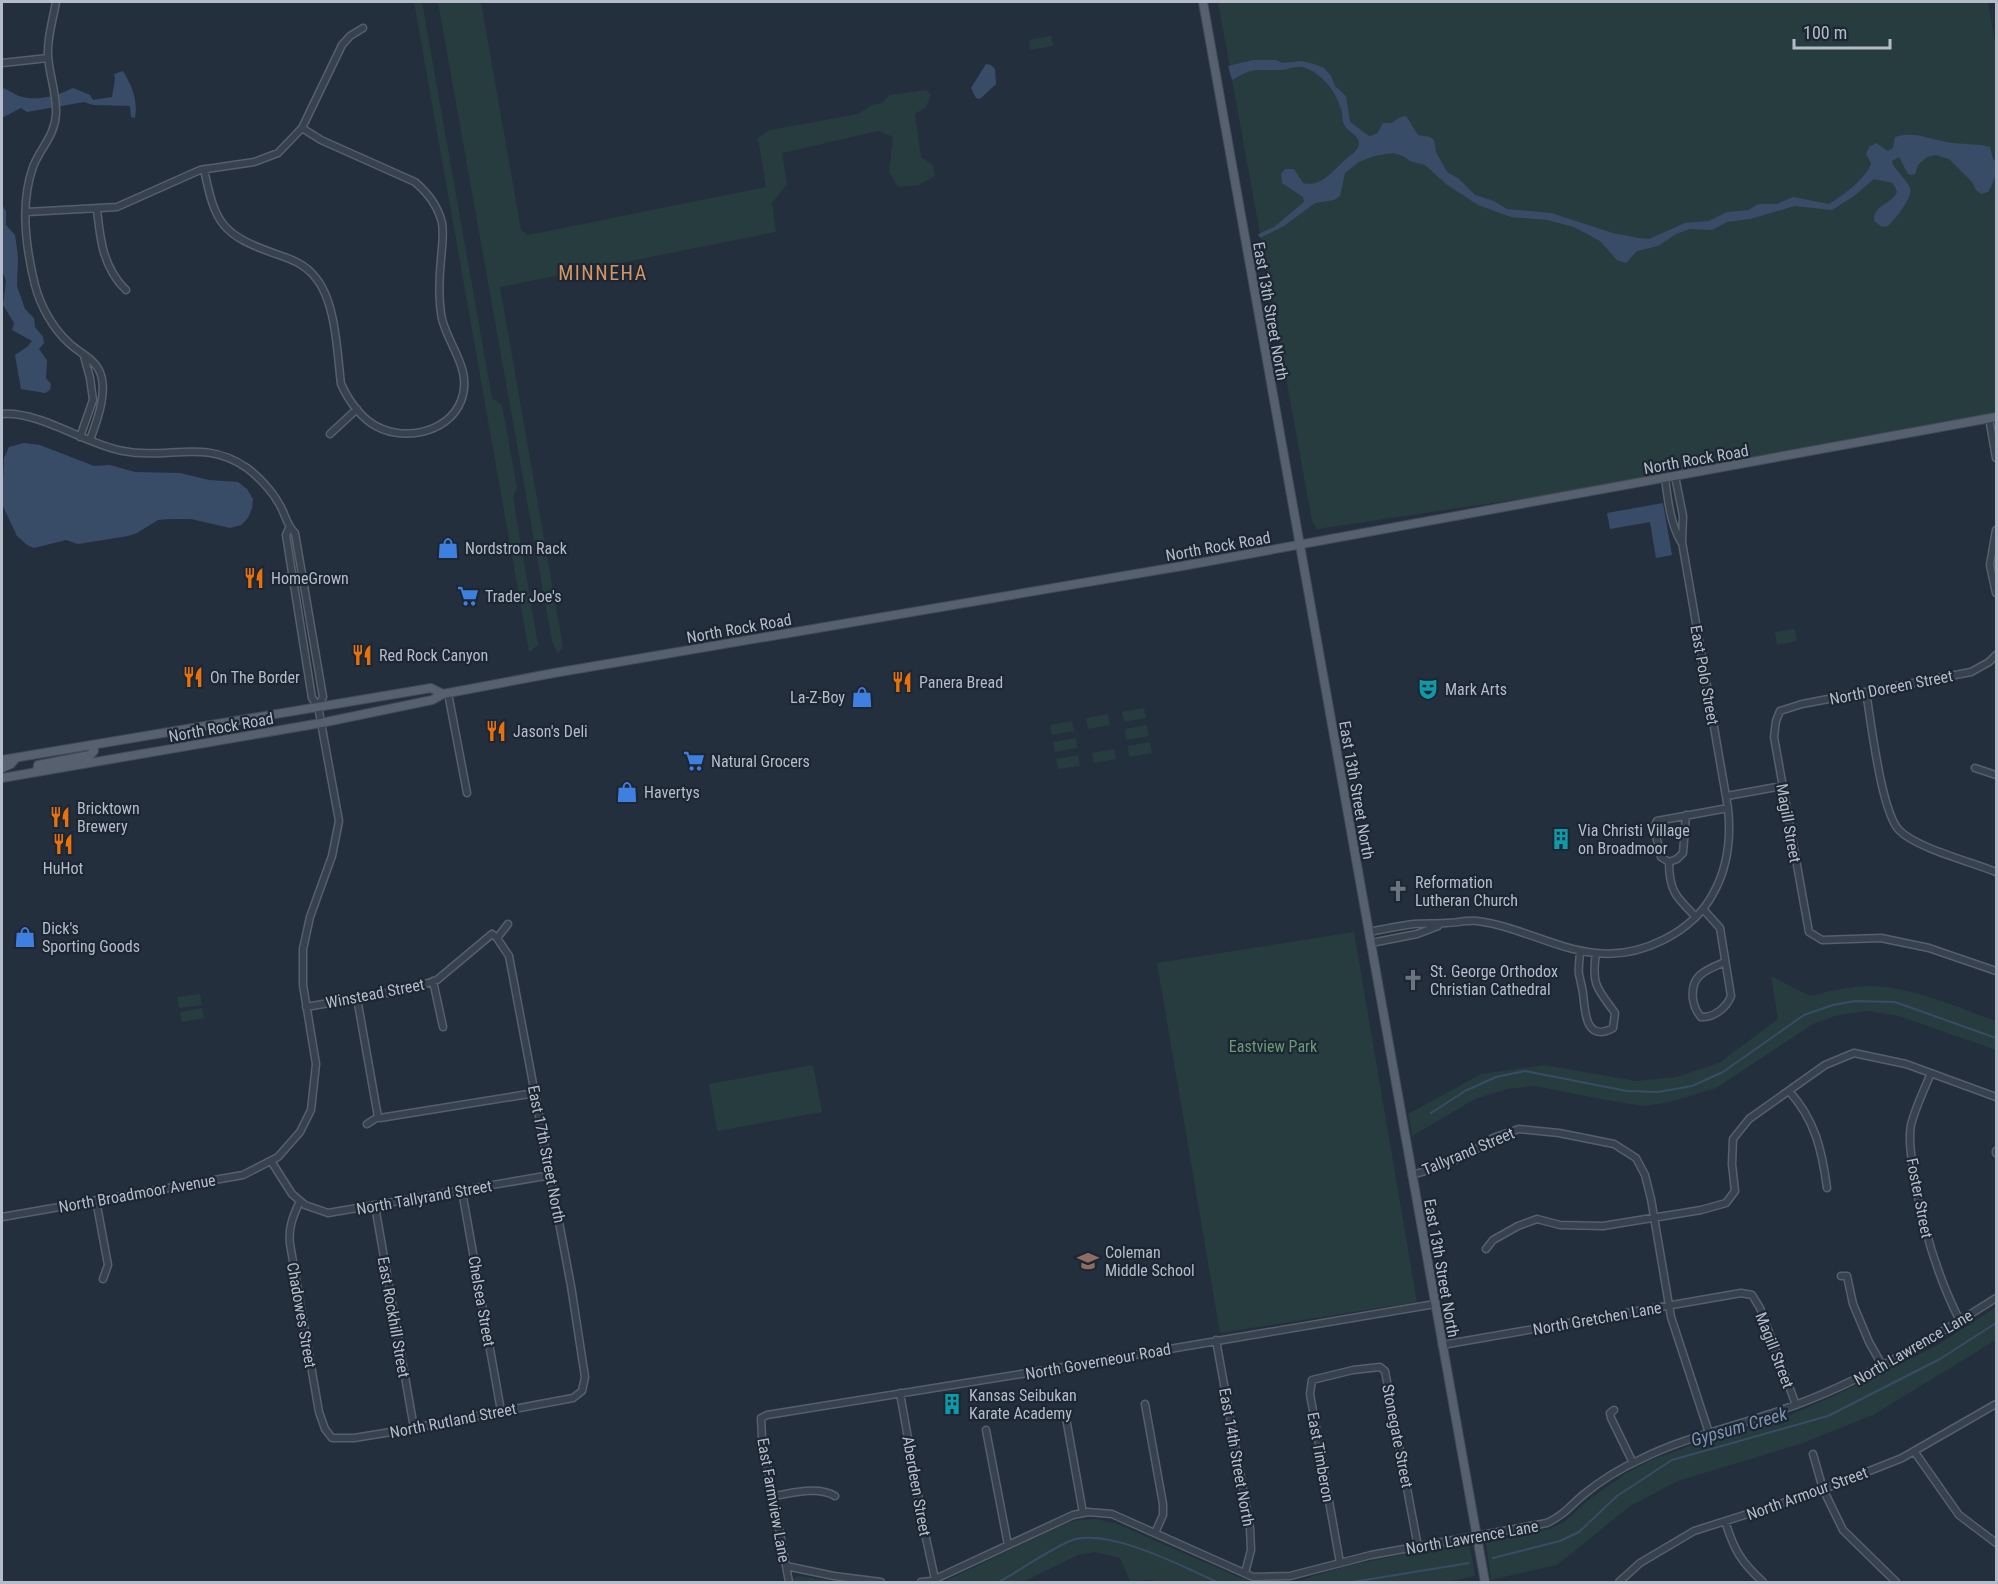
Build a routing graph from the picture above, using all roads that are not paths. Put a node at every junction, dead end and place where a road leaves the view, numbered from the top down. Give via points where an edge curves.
1 (56, 2) edge
2 (1203, 2) edge
3 (363, 28) dead end
4 (48, 58) junction
5 (2, 63) edge
6 (303, 128) junction
7 (204, 169) junction
8 (97, 209) junction
9 (27, 212) junction
10 (126, 291) dead end
11 (84, 356) junction
12 (357, 409) junction
13 (2, 414) edge
14 (1993, 418) edge
15 (330, 434) dead end
16 (80, 437) junction
17 (90, 440) junction
18 (1996, 458) edge
19 (1676, 476) junction
20 (1665, 478) junction
21 (289, 528) junction
22 (1996, 530) edge
23 (1682, 542) junction
24 (1299, 545) junction
25 (1996, 592) edge
26 (1996, 655) edge
27 (1866, 692) junction
28 (446, 693) junction
29 (318, 706) junction
30 (1780, 711) joint
31 (321, 723) junction
32 (93, 745) junction
33 (16, 758) junction
34 (2, 760) edge
35 (2, 768) edge
36 (1975, 768) dead end
37 (37, 772) junction
38 (1996, 775) edge
39 (2, 778) edge
40 (1782, 786) junction
41 (467, 793) dead end
42 (1727, 796) junction
43 (1728, 808) junction
44 (1686, 815) junction
45 (1669, 862) junction
46 (1996, 872) edge
47 (1703, 909) junction
48 (1696, 916) junction
49 (1444, 923) junction
50 (508, 924) dead end
51 (1369, 932) junction
52 (497, 938) junction
53 (1371, 943) junction
54 (1580, 951) junction
55 (1596, 953) junction
56 (1725, 962) junction
57 (1996, 972) edge
58 (433, 981) junction
59 (357, 998) junction
60 (306, 1007) junction
61 (443, 1027) dead end
62 (1931, 1073) junction
63 (1789, 1091) junction
64 (535, 1093) junction
65 (1996, 1097) edge
66 (378, 1117) junction
67 (368, 1125) dead end
68 (271, 1161) junction
69 (551, 1175) junction
70 (1412, 1175) junction
71 (1827, 1188) dead end
72 (462, 1191) junction
73 (96, 1200) junction
74 (300, 1201) junction
75 (375, 1206) junction
76 (2, 1217) edge
77 (1654, 1218) junction
78 (1486, 1249) dead end
79 (1841, 1276) dead end
80 (103, 1279) dead end
81 (1752, 1295) joint
82 (1996, 1298) edge
83 (1435, 1304) junction
84 (1670, 1305) junction
85 (1960, 1321) junction
86 (1216, 1340) junction
87 (1443, 1346) junction
88 (1882, 1365) junction
89 (1341, 1373) joint
90 (582, 1391) joint
91 (900, 1393) junction
92 (1145, 1404) dead end
93 (1996, 1404) edge
94 (1796, 1405) junction
95 (1614, 1410) dead end
96 (501, 1412) junction
97 (761, 1418) joint
98 (1066, 1418) dead end
99 (414, 1428) junction
100 (325, 1429) joint
101 (986, 1430) dead end
102 (1709, 1433) junction
103 (1914, 1451) junction
104 (1813, 1454) dead end
105 (1633, 1463) junction
106 (1823, 1489) junction
107 (774, 1496) junction
108 (835, 1496) dead end
109 (1083, 1513) junction
110 (1725, 1521) junction
111 (1155, 1533) junction
112 (1477, 1536) junction
113 (1996, 1543) edge
114 (1008, 1545) junction
115 (1418, 1546) junction
116 (1340, 1563) junction
117 (786, 1566) junction
118 (1245, 1573) junction
119 (935, 1579) junction
120 (1624, 1581) edge
121 (789, 1582) edge
122 (881, 1582) edge
123 (921, 1582) edge
124 (1485, 1582) edge
125 (1763, 1582) edge
126 (1896, 1582) edge

1 - 4 street
2 - 24 main road, East 13th Street North
3 - 6 street via 342,45
4 - 5 street
4 - 9 street via 56,113 51,136 33,165
6 - 7 street via 278,153 266,159
6 - 12 street via 415,182 438,209 443,237 440,307 465,375 461,402 440,426 419,433 384,430
7 - 8 street via 131,202
7 - 12 street via 213,208 227,229 253,246 296,261 323,288 341,384
8 - 9 street
8 - 10 street via 100,243 112,272
9 - 11 street via 30,260 41,302 66,341
11 - 16 street via 93,400
11 - 17 street via 93,361 102,379 99,415
12 - 15 street
13 - 16 street via 28,417
14 - 18 street
14 - 19 main road, North Rock Road
16 - 17 street
17 - 21 street via 143,454 210,451 229,458 248,468 278,501
19 - 20 main road, North Rock Road
19 - 23 street, East Polo Street via 1683,516
20 - 23 street, East Polo Street via 1672,518
20 - 24 main road, North Rock Road
21 - 29 street via 286,535 312,698
21 - 29 street via 295,533 313,634 323,697
22 - 25 street via 1990,566
23 - 42 street, East Polo Street
24 - 28 main road, North Rock Road
24 - 51 main road, East 13th Street North
26 - 27 street, North Doreen Street via 1971,672
27 - 30 street, North Doreen Street
27 - 46 street via 1886,804 1900,830 1917,842
28 - 29 main road, North Rock Road via 431,688
28 - 31 main road, North Rock Road via 432,700
28 - 41 street
29 - 31 street
29 - 32 main road, North Rock Road
30 - 40 street, Magill Street via 1774,737
31 - 37 main road, North Rock Road
31 - 60 street via 339,821 303,949
32 - 33 main road, North Rock Road
32 - 37 main road via 90,755 38,765
33 - 34 main road, North Rock Road
33 - 35 main road
36 - 38 street
37 - 39 main road, North Rock Road
40 - 42 street
40 - 57 street, Magill Street via 1809,932 1822,940 1881,938 1929,948
42 - 43 street, East Polo Street
43 - 44 street
43 - 47 street via 1728,854
44 - 45 street via 1683,853
44 - 45 street via 1657,821 1654,827 1661,857
45 - 48 street via 1671,889
47 - 48 street
47 - 56 street via 1720,928
48 - 55 street via 1648,947 1617,954
49 - 51 street
49 - 53 street via 1417,934
49 - 54 street via 1476,921
50 - 52 street
51 - 53 main road, East 13th Street North
52 - 58 street, Winstead Street via 492,934
52 - 64 street, East 17th Street North via 509,956
53 - 70 main road, East 13th Street North
54 - 55 street
54 - 55 street via 1584,1014 1593,1030 1602,1033 1613,1028 1615,1013 1597,988
56 - 56 street via 1693,983 1694,1006 1701,1017 1712,1016 1729,1003
58 - 59 street, Winstead Street
58 - 61 street
59 - 60 street, Winstead Street
59 - 66 street
60 - 68 street via 316,1064 311,1110 300,1132
62 - 63 street via 1854,1053 1825,1065
62 - 65 street
62 - 85 street, Foster Street via 1911,1126 1911,1153 1932,1259
63 - 71 street via 1816,1131
63 - 77 street via 1749,1119 1733,1139 1735,1191 1726,1203
64 - 66 street
64 - 69 street, East 17th Street North
66 - 67 street
68 - 73 street, North Broadmoor Avenue via 243,1174
68 - 74 street
69 - 72 street, North Tallyrand Street
69 - 90 street, East 17th Street North via 585,1377
70 - 77 street, Tallyrand Street via 1442,1166 1492,1138 1519,1129 1559,1133 1614,1144 1636,1158 1645,1175
70 - 83 main road, East 13th Street North
72 - 75 street, North Tallyrand Street
72 - 96 street, Chelsea Street
73 - 76 street, North Broadmoor Avenue
73 - 80 street via 108,1265
74 - 75 street, North Tallyrand Street via 328,1213
74 - 100 street, Chadowes Street via 289,1233
75 - 99 street, East Rockhill Street
77 - 78 street via 1603,1227 1537,1220 1492,1240
77 - 84 street, Tallyrand Street
79 - 88 street via 1847,1276 1853,1304
81 - 84 street, North Gretchen Lane via 1741,1293
81 - 94 street, Magill Street
82 - 85 street, North Lawrence Lane
83 - 86 street, North Governeour Road
83 - 87 main road, East 13th Street North
84 - 87 street, North Gretchen Lane
84 - 102 street, Tallyrand Street
85 - 88 street, North Lawrence Lane
86 - 91 street, North Governeour Road
86 - 118 street, East 14th Street North via 1250,1528 1251,1550
87 - 112 main road, East 13th Street North
88 - 94 street, North Lawrence Lane
89 - 115 street, Stonegate Street via 1380,1367 1385,1371
89 - 116 street, East Timberon via 1312,1380 1310,1394
90 - 96 street, North Rutland Street via 573,1398
91 - 97 street, North Governeour Road
91 - 119 street, Aberdeen Street
92 - 111 street via 1163,1504
93 - 103 street, North Armour Street
94 - 102 street, North Lawrence Lane
95 - 105 street via 1611,1418
96 - 99 street, North Rutland Street
97 - 107 street, East Farmview Lane
98 - 109 street
99 - 100 street, North Rutland Street via 354,1438 332,1438
101 - 114 street
102 - 105 street, North Lawrence Lane
103 - 106 street, North Armour Street
103 - 113 street via 1959,1515
104 - 106 street
105 - 112 street, North Lawrence Lane via 1547,1523
106 - 110 street, North Armour Street
106 - 126 street via 1843,1530
107 - 108 street via 826,1491
107 - 117 street, East Farmview Lane
109 - 111 street, North Lawrence Lane via 1112,1514
109 - 114 street, North Lawrence Lane
110 - 120 street, North Armour Street via 1694,1531 1640,1563
110 - 125 street via 1732,1545
111 - 118 street, North Lawrence Lane
112 - 115 street, North Lawrence Lane
112 - 124 main road, East 13th Street North
114 - 119 street, North Lawrence Lane
115 - 116 street, North Lawrence Lane
116 - 118 street, North Lawrence Lane via 1290,1576 1253,1577
117 - 121 street, East Farmview Lane
117 - 122 street
119 - 123 street, North Lawrence Lane

